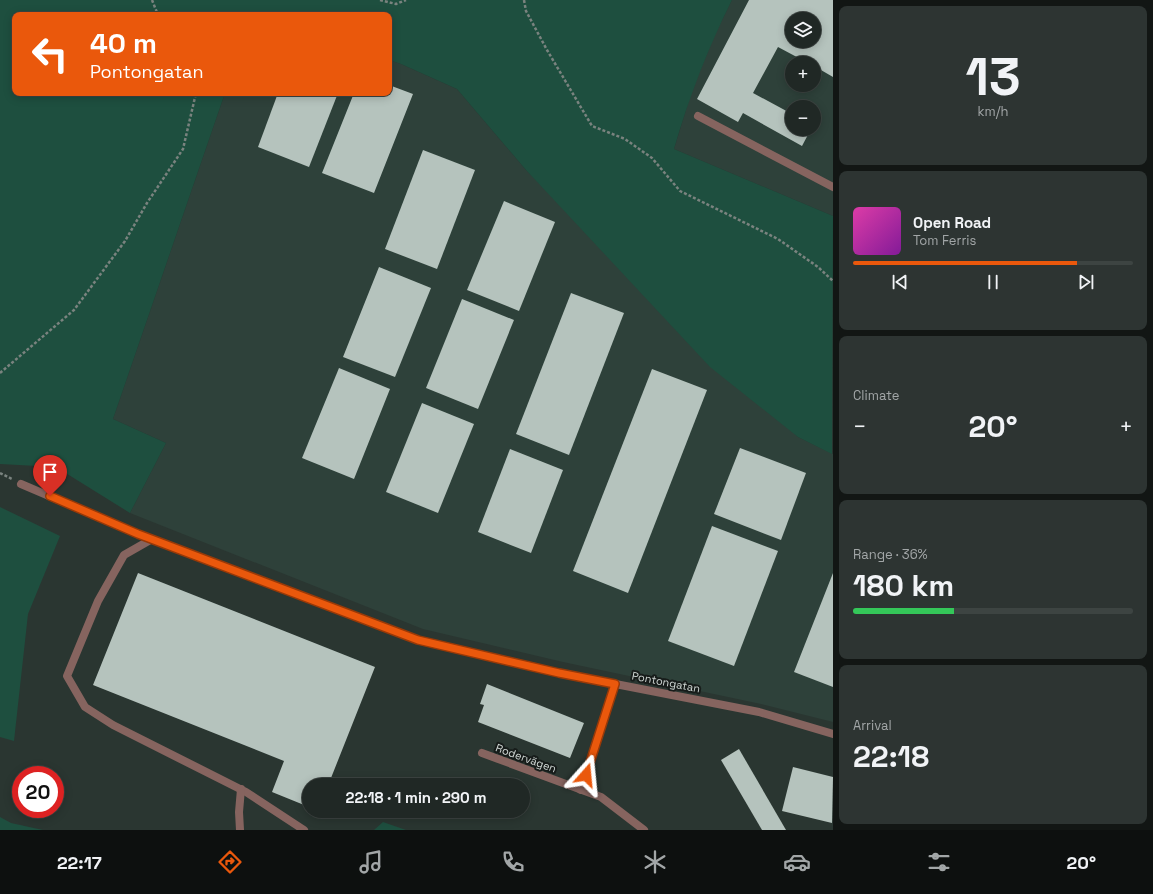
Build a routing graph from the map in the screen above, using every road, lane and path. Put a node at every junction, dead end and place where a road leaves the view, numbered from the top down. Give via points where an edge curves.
1 (152, 0) edge
2 (380, 0) edge
3 (406, 0) edge
4 (524, 0) edge
5 (157, 12) edge
6 (195, 96) edge
7 (698, 116) dead end
8 (833, 187) edge
9 (833, 281) edge
10 (0, 373) edge
11 (21, 484) dead end
12 (152, 539) junction
13 (615, 684) junction
14 (833, 734) edge
15 (482, 753) dead end
16 (241, 789) junction
17 (581, 790) junction
18 (240, 830) edge
19 (304, 830) edge
20 (644, 830) edge

1 - 5 path
2 - 3 path via 396,4
4 - 9 path via 526,11 547,50 592,126 625,139 652,158 680,191 778,239 818,267
6 - 10 path via 183,149 125,241 74,310
7 - 8 street
11 - 12 street, Pontongatan
12 - 13 street, Pontongatan via 418,640
12 - 16 street via 124,555 98,601 67,676 85,707 113,725
13 - 14 street, Pontongatan via 759,712
13 - 17 street
15 - 17 street, Rodervägen
16 - 18 street
16 - 19 street
17 - 20 street, Rodervägen via 601,797

